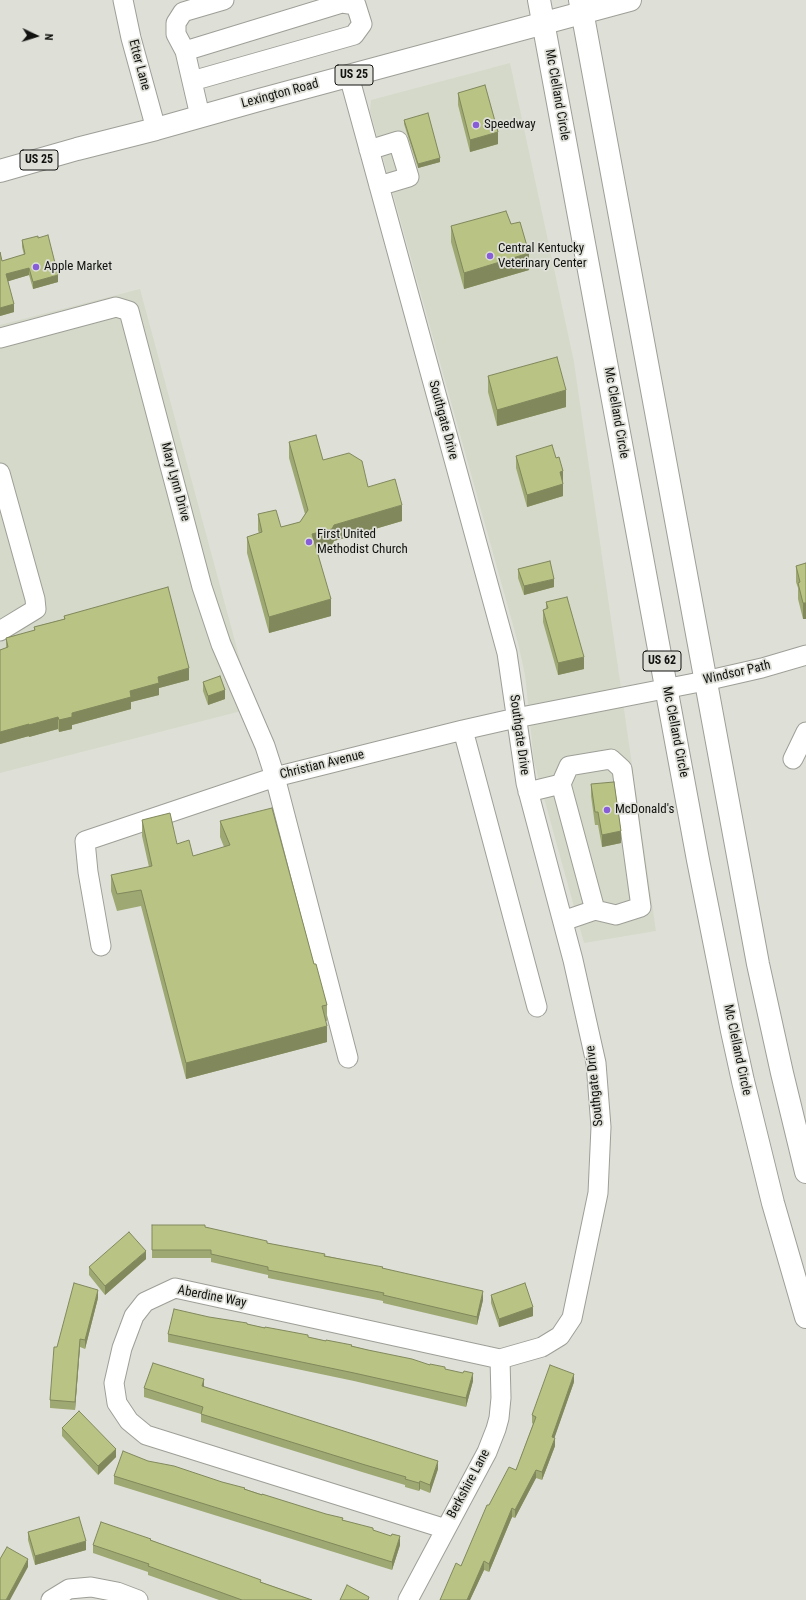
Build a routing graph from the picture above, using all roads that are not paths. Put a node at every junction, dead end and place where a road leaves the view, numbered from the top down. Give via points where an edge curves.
1 (123, 0) edge
2 (224, 0) edge
3 (539, 0) edge
4 (630, 0) edge
5 (343, 2) edge
6 (581, 6) edge
7 (544, 23) junction
8 (185, 51) junction
9 (349, 76) junction
10 (192, 81) junction
11 (200, 116) junction
12 (156, 129) junction
13 (369, 150) junction
14 (0, 171) edge
15 (379, 186) junction
16 (0, 338) edge
17 (0, 473) edge
18 (0, 631) edge
19 (806, 655) edge
20 (705, 681) junction
21 (667, 688) junction
22 (516, 718) junction
23 (463, 730) junction
24 (806, 732) edge
25 (793, 759) dead end
26 (275, 777) junction
27 (561, 784) junction
28 (528, 792) junction
29 (595, 910) junction
30 (563, 921) junction
31 (101, 946) dead end
32 (537, 1007) dead end
33 (348, 1058) dead end
34 (806, 1172) edge
35 (806, 1317) edge
36 (500, 1359) junction
37 (446, 1529) junction
38 (51, 1600) edge
39 (138, 1600) edge
40 (408, 1600) edge

1 - 12 street, Etter Lane
2 - 8 street via 183,12 176,22 176,34
3 - 7 main road, Mc Clelland Circle / US 62
4 - 6 main road, Lexington Road / US 25
5 - 8 street
5 - 10 street via 356,5 362,24 354,35
6 - 7 main road, Lexington Road / US 25
6 - 20 main road, US 62
7 - 9 main road, Lexington Road / US 25
7 - 21 main road, Mc Clelland Circle / US 62
8 - 10 street
9 - 11 main road, Lexington Road / US 25
9 - 13 street, Southgate Drive
10 - 11 street
11 - 12 main road, Lexington Road / US 25
12 - 14 main road, Lexington Road / US 25
13 - 15 street, Southgate Drive
13 - 15 street via 398,141 408,177
15 - 22 street, Southgate Drive via 507,653
16 - 26 street, Mary Lynn Drive via 116,307 129,311 205,594 221,644 265,746
17 - 18 street via 36,609
19 - 20 street, Windsor Path
20 - 21 street, Windsor Path
20 - 34 main road, US 62 via 758,964
21 - 22 street, Christian Avenue
21 - 35 main road, Mc Clelland Circle / US 62 via 743,1081 773,1203
22 - 23 street, Christian Avenue
22 - 28 street, Southgate Drive
23 - 26 street, Christian Avenue
23 - 32 street
24 - 25 street
26 - 31 street, Christian Avenue via 85,841
26 - 33 street
27 - 28 street
27 - 29 street
27 - 29 street via 570,766 612,760 622,769 641,907 616,915
28 - 30 street, Southgate Drive
29 - 30 street
30 - 36 street, Southgate Drive via 596,1063 600,1127 598,1193 572,1318 560,1336 542,1347
36 - 37 street, Berkshire Lane via 501,1398 496,1429 487,1452
36 - 37 street, Aberdine Way via 175,1288 145,1302 134,1316 122,1348 114,1383 117,1403 129,1421 146,1434
37 - 40 street, Berkshire Lane
38 - 39 street via 69,1589 91,1587 117,1592

